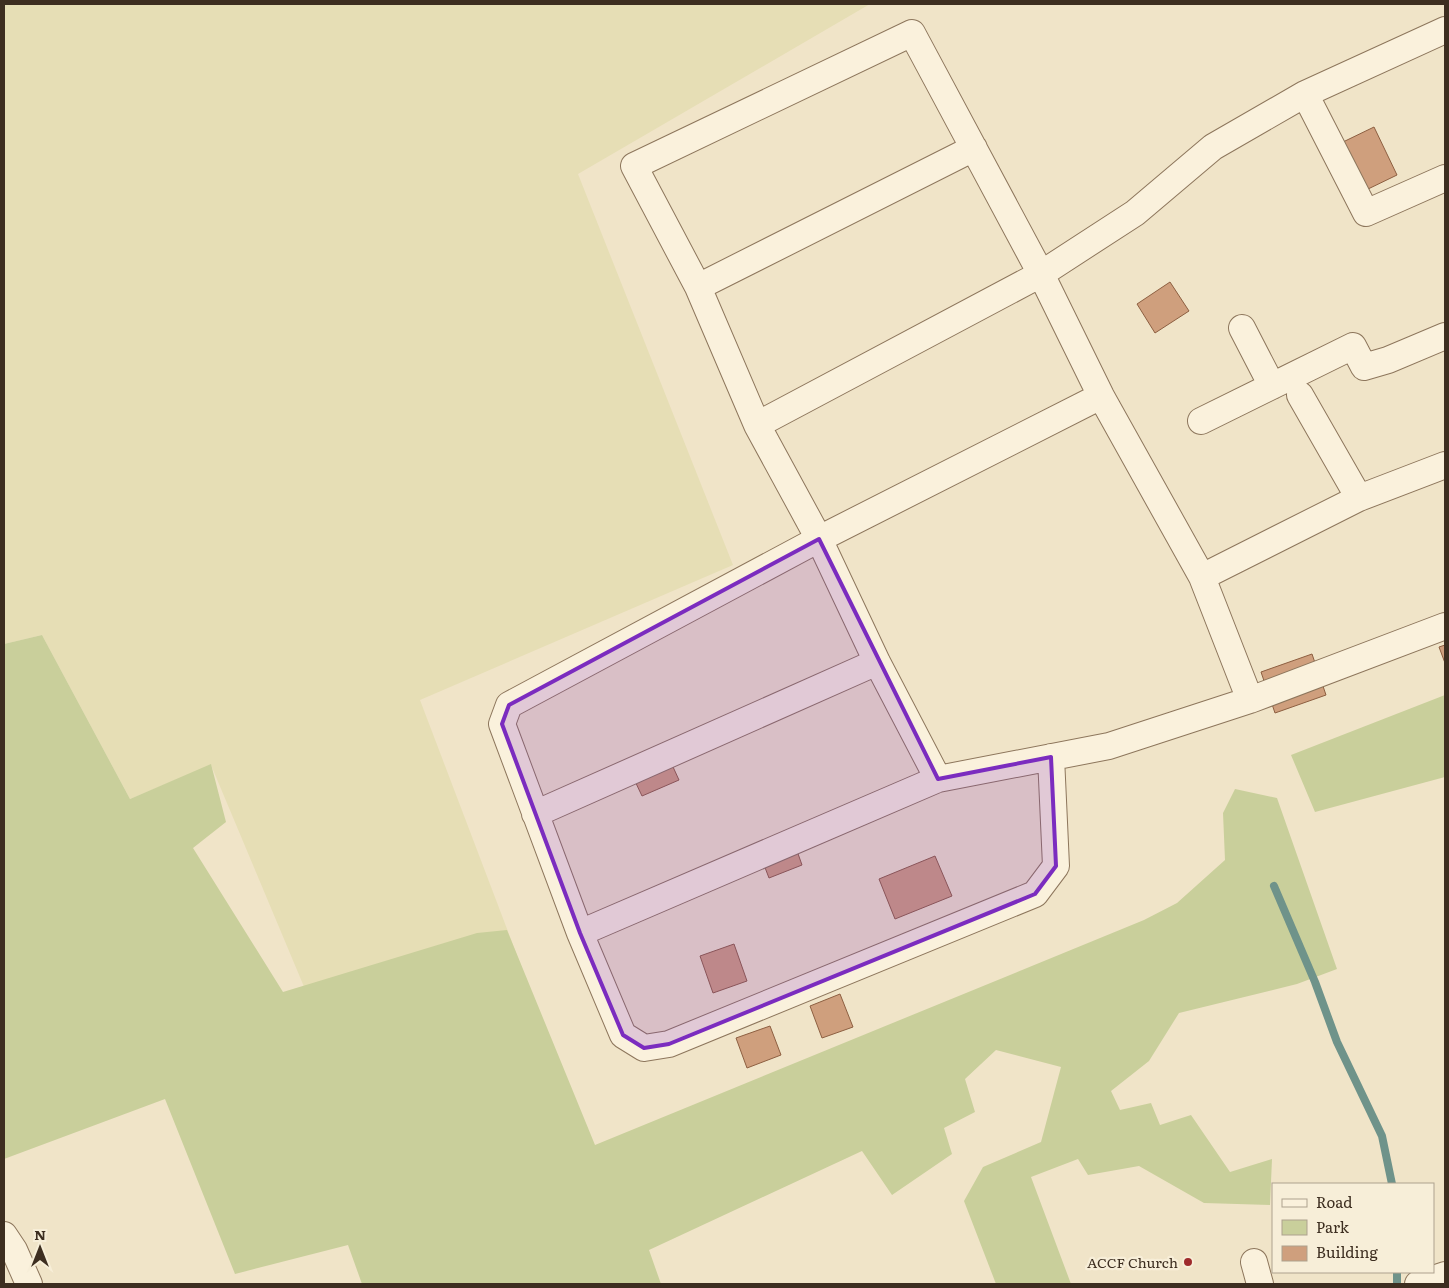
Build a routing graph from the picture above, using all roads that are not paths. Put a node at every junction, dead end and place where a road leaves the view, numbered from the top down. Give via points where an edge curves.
1 (1445, 30) edge
2 (1305, 94) junction
3 (974, 148) junction
4 (1445, 178) edge
5 (1041, 274) junction
6 (698, 287) junction
7 (1242, 328) dead end
8 (1445, 336) edge
9 (1272, 386) junction
10 (1300, 395) dead end
11 (1101, 396) junction
12 (1201, 421) dead end
13 (758, 426) junction
14 (1445, 465) edge
15 (1359, 498) junction
16 (819, 539) junction
17 (1202, 577) junction
18 (1445, 626) edge
19 (878, 662) junction
20 (1250, 700) junction
21 (1051, 757) junction
22 (938, 779) junction
23 (536, 814) junction
24 (580, 933) junction
25 (4, 1236) edge
26 (1445, 1275) edge
27 (29, 1284) edge
28 (1418, 1284) edge

1 - 2 street
2 - 4 street via 1366,213
2 - 5 street via 1213,148 1135,213
3 - 5 street
3 - 6 street
3 - 6 street via 912,33 634,166
5 - 11 street
5 - 13 street
6 - 13 street
7 - 9 street
8 - 9 street via 1364,367 1353,346
9 - 12 street
10 - 15 street
11 - 16 street
11 - 17 street
13 - 16 street
14 - 15 street
15 - 17 street
16 - 19 street
16 - 23 street via 509,705 502,724
17 - 20 street
18 - 20 street
19 - 22 street
19 - 23 street
20 - 21 street via 1109,746
21 - 22 street
21 - 24 street via 1056,866 1035,894 669,1044 644,1048 623,1035
22 - 24 street
23 - 24 street
25 - 27 street
26 - 28 street

